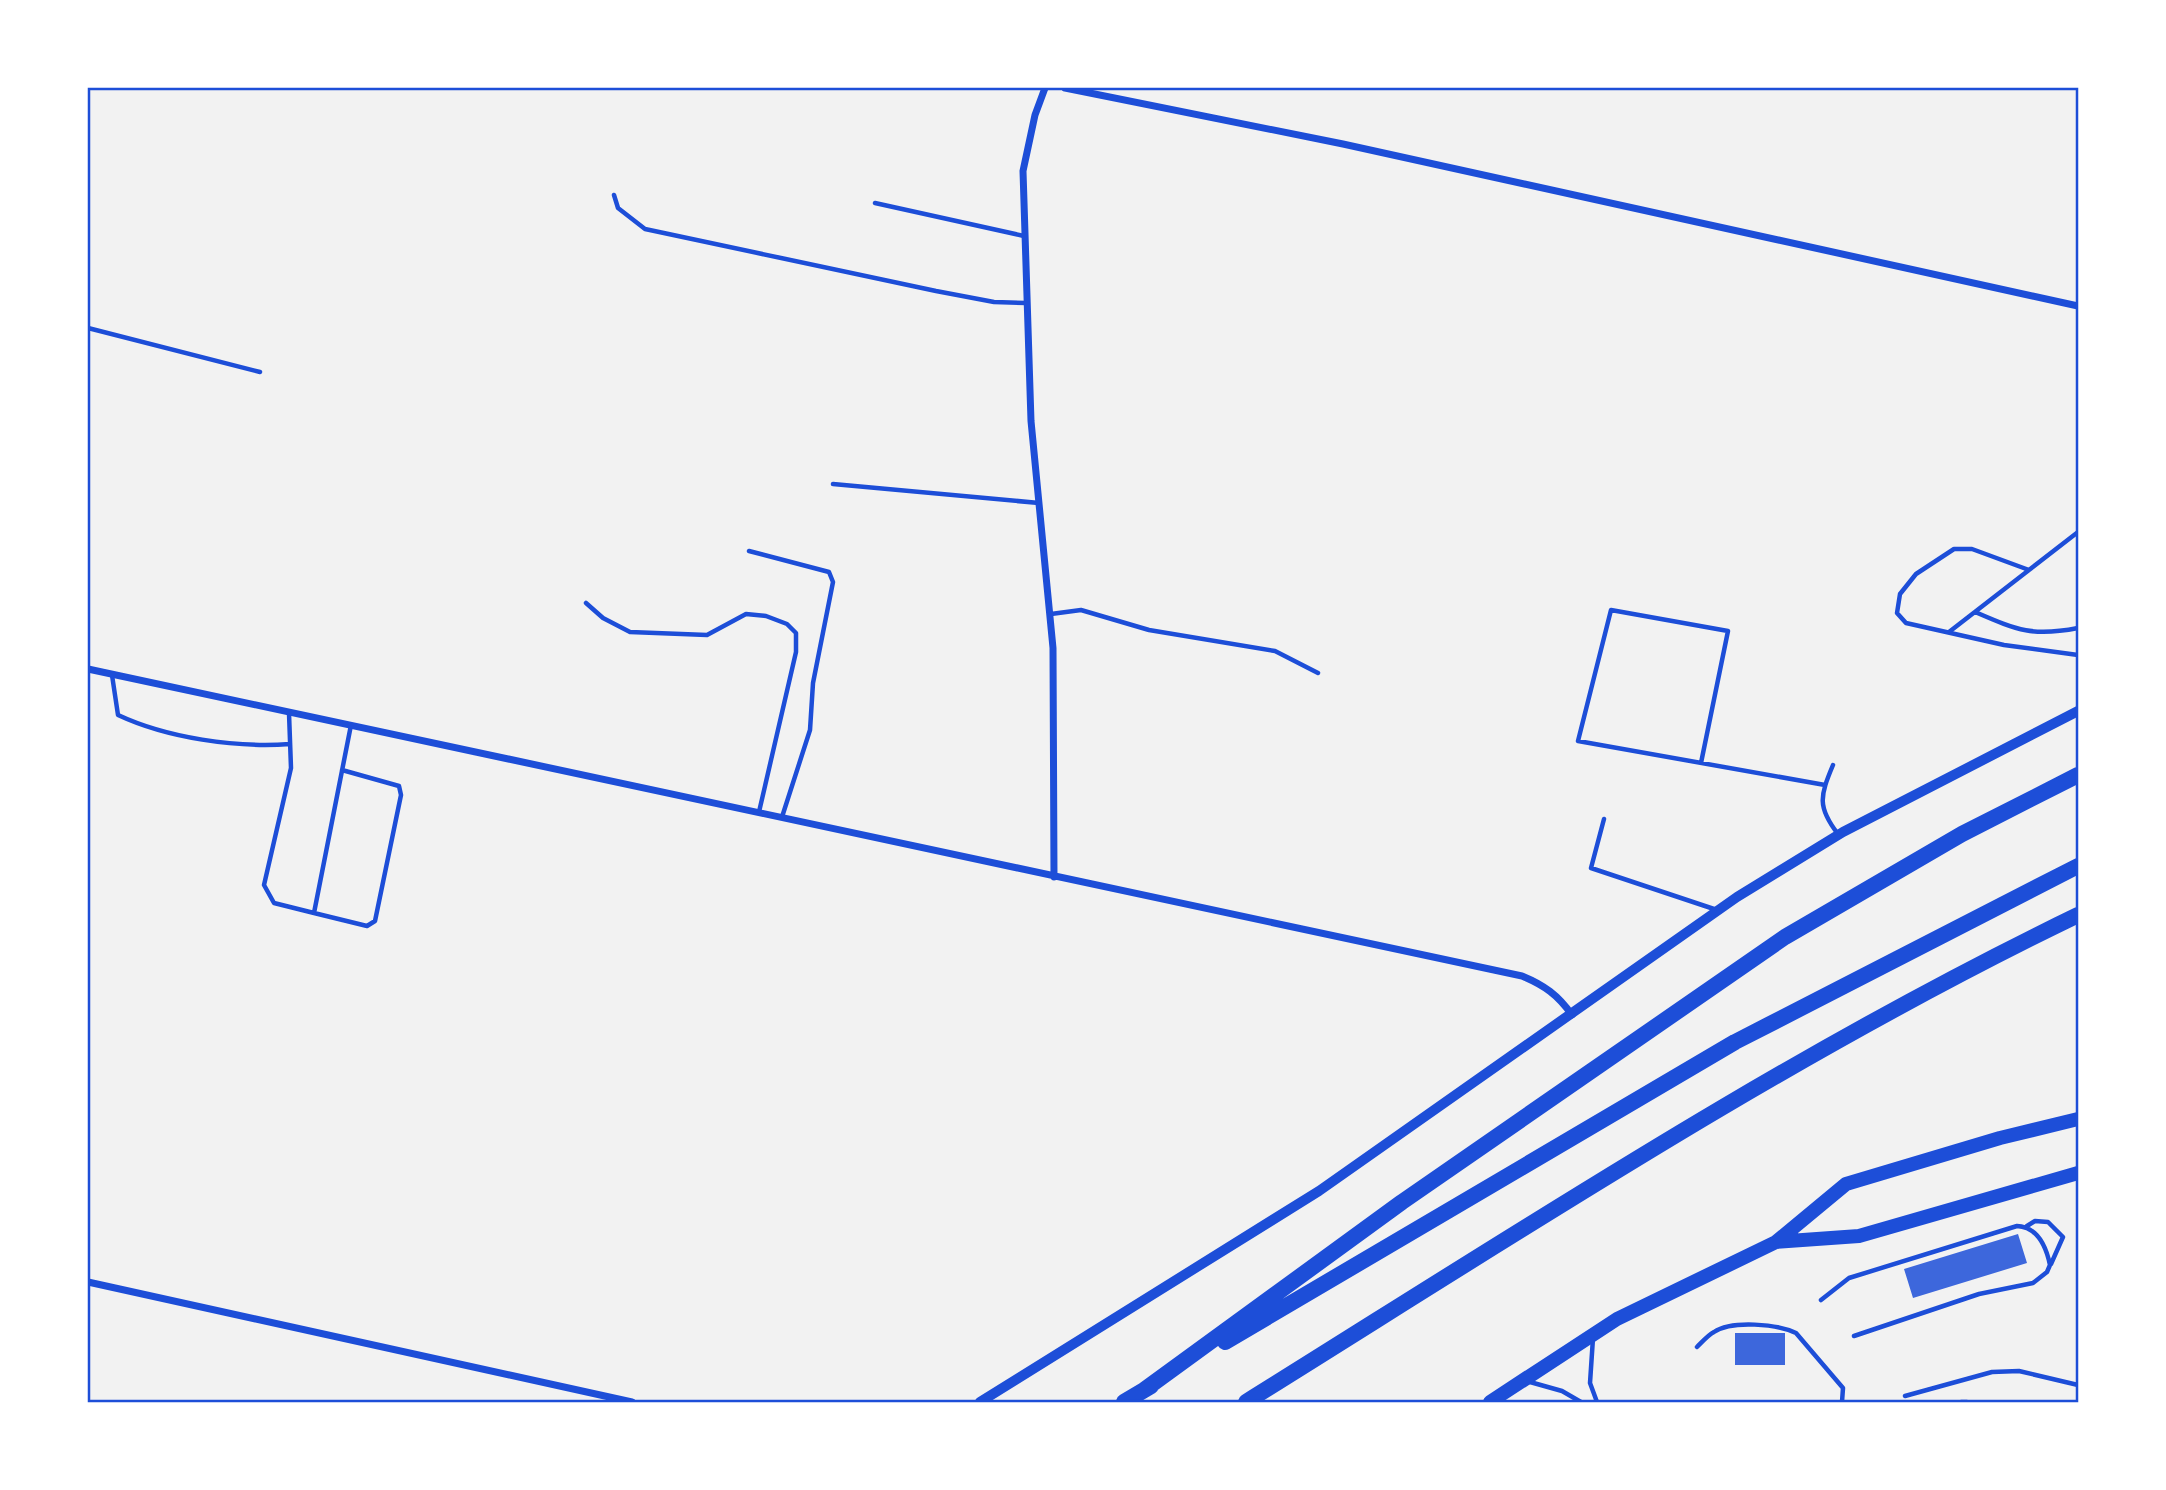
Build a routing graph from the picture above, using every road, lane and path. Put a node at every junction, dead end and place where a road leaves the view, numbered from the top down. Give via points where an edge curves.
1 (1045, 88) edge
2 (1065, 88) edge
3 (614, 195) dead end
4 (875, 204) dead end
5 (1024, 236) junction
6 (1026, 303) junction
7 (2078, 306) edge
8 (88, 328) edge
9 (260, 372) dead end
10 (833, 484) dead end
11 (1039, 503) junction
12 (2078, 533) edge
13 (749, 551) dead end
14 (2029, 570) junction
15 (586, 603) dead end
16 (1975, 612) junction
17 (1050, 614) junction
18 (2078, 628) edge
19 (1949, 633) junction
20 (2078, 655) edge
21 (88, 669) edge
22 (1318, 673) dead end
23 (111, 674) junction
24 (2078, 711) edge
25 (289, 712) junction
26 (351, 725) junction
27 (290, 744) junction
28 (1701, 763) junction
29 (1833, 765) dead end
30 (342, 770) junction
31 (2078, 775) edge
32 (1825, 785) junction
33 (758, 813) junction
34 (782, 818) junction
35 (1604, 819) dead end
36 (1838, 835) junction
37 (2078, 866) edge
38 (1054, 877) junction
39 (1718, 911) junction
40 (314, 913) junction
41 (2078, 915) edge
42 (1572, 1015) junction
43 (2078, 1119) edge
44 (2078, 1173) edge
45 (2027, 1226) junction
46 (1776, 1242) junction
47 (2050, 1265) junction
48 (88, 1282) edge
49 (1821, 1300) dead end
50 (1594, 1334) junction
51 (1854, 1336) dead end
52 (1697, 1347) dead end
53 (1523, 1379) junction
54 (2078, 1385) edge
55 (1144, 1390) junction
56 (1905, 1396) dead end
57 (632, 1402) edge
58 (980, 1402) edge
59 (1124, 1402) edge
60 (1246, 1402) edge
61 (1490, 1402) edge
62 (1581, 1402) edge
63 (1597, 1402) edge
64 (1842, 1402) edge
65 (1961, 1402) edge
66 (1968, 1402) edge

1 - 5 street via 1034,115 1023,172
2 - 7 street
3 - 6 lane via 618,208 645,229 936,291
4 - 5 lane
5 - 6 street
6 - 11 street
8 - 9 lane
10 - 11 lane
11 - 17 street
12 - 14 lane
13 - 34 lane via 817,567 830,572 833,582 813,683 810,730
14 - 16 lane
14 - 19 lane via 1972,549 1954,549 1916,574 1900,594 1897,613 1906,623
15 - 33 lane via 630,632 707,635 746,614 766,616 796,633 796,652
16 - 18 lane via 2016,630 2041,634
16 - 19 lane
17 - 22 lane via 1081,610 1149,630 1275,651
17 - 38 street via 1055,711
19 - 20 lane
21 - 23 street
23 - 25 street
23 - 27 lane via 118,715 140,726 249,747
24 - 36 street
25 - 26 street
25 - 27 lane
26 - 30 lane
26 - 33 street
27 - 40 lane via 291,768 264,885 274,903
28 - 28 lane via 1578,741 1611,610 1728,631
28 - 32 lane
29 - 32 lane
30 - 40 lane
30 - 40 lane via 399,786 401,795 375,921 367,926
31 - 55 highway via 1929,852 1785,937 1402,1202
32 - 36 lane via 1823,814
33 - 34 street
34 - 38 street
35 - 39 lane via 1591,868
36 - 39 street
37 - 55 highway via 1735,1042
38 - 42 street via 1522,976 1548,988
39 - 42 street
41 - 60 highway via 1716,1108
42 - 58 street via 1319,1191
43 - 46 main road via 1846,1184
44 - 46 main road via 1859,1236
45 - 47 lane via 2043,1243
45 - 47 lane via 2048,1222 2063,1237
45 - 49 lane via 1849,1278
46 - 50 main road
47 - 51 lane via 2033,1283 1979,1294
48 - 57 street
50 - 53 main road
50 - 63 lane via 1590,1383
52 - 64 lane via 1727,1326 1787,1328 1796,1332 1843,1388
53 - 61 main road
53 - 62 lane
54 - 56 lane via 2019,1371 1992,1372
55 - 59 highway
65 - 66 lane

